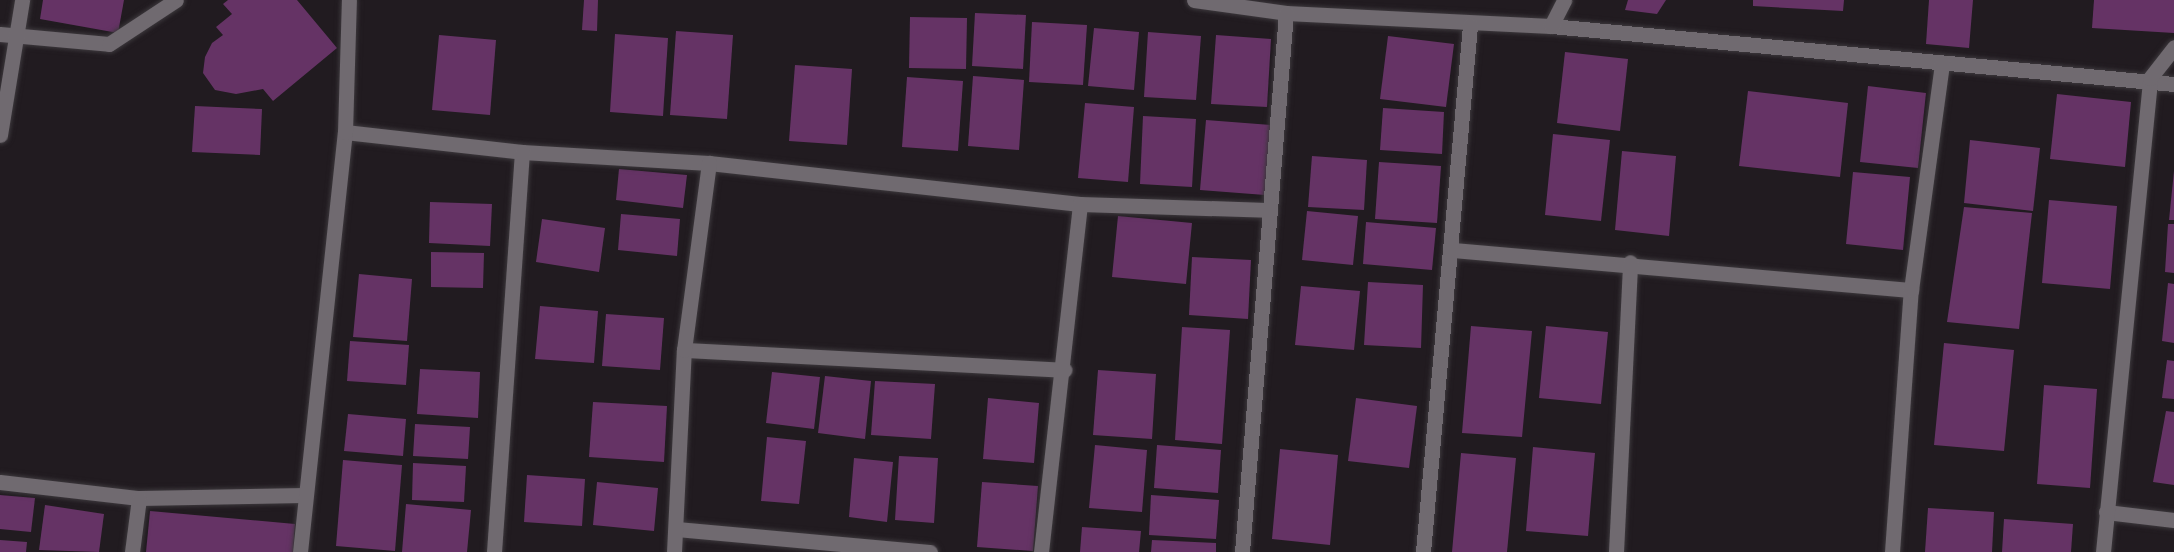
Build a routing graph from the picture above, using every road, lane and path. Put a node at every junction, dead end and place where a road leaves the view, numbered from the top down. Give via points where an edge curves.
1 (22, 0) edge
2 (176, 0) edge
3 (349, 0) edge
4 (1194, 0) edge
5 (1564, 0) edge
6 (1342, 6) edge
7 (1286, 13) junction
8 (1470, 25) junction
9 (1551, 26) junction
10 (6, 36) edge
11 (2174, 47) edge
12 (1942, 63) junction
13 (2150, 78) junction
14 (2174, 84) edge
15 (345, 132) junction
16 (0, 135) edge
17 (522, 152) junction
18 (709, 163) junction
19 (1080, 204) junction
20 (1267, 210) junction
21 (1452, 250) junction
22 (1630, 262) junction
23 (1911, 291) junction
24 (684, 350) junction
25 (1064, 370) junction
26 (0, 482) edge
27 (304, 495) junction
28 (139, 498) junction
29 (2106, 512) junction
30 (2174, 520) edge
31 (676, 529) junction
32 (872, 549) edge
33 (132, 552) edge
34 (300, 552) edge
35 (494, 552) edge
36 (674, 552) edge
37 (930, 552) edge
38 (1041, 552) edge
39 (1242, 552) edge
40 (1423, 552) edge
41 (1616, 552) edge
42 (1892, 552) edge
43 (2103, 552) edge

1 - 10 street
2 - 10 street via 109,45
3 - 15 street
4 - 7 street
5 - 9 street
6 - 7 street
6 - 8 street
7 - 20 street
8 - 9 street
8 - 21 street
9 - 12 street
10 - 16 street
11 - 13 street
12 - 13 street
12 - 23 street
13 - 14 street
13 - 29 street
15 - 17 street
15 - 27 street
17 - 18 street
17 - 35 street
18 - 19 street
18 - 24 street
19 - 20 street
19 - 25 street
20 - 39 street
21 - 22 street
21 - 40 street
22 - 23 street
22 - 41 street
23 - 42 street
24 - 25 street
24 - 31 street
25 - 38 street
26 - 28 street
27 - 28 street
27 - 34 street
28 - 33 street
29 - 30 street
29 - 43 street
31 - 32 street
31 - 36 street
32 - 37 street

